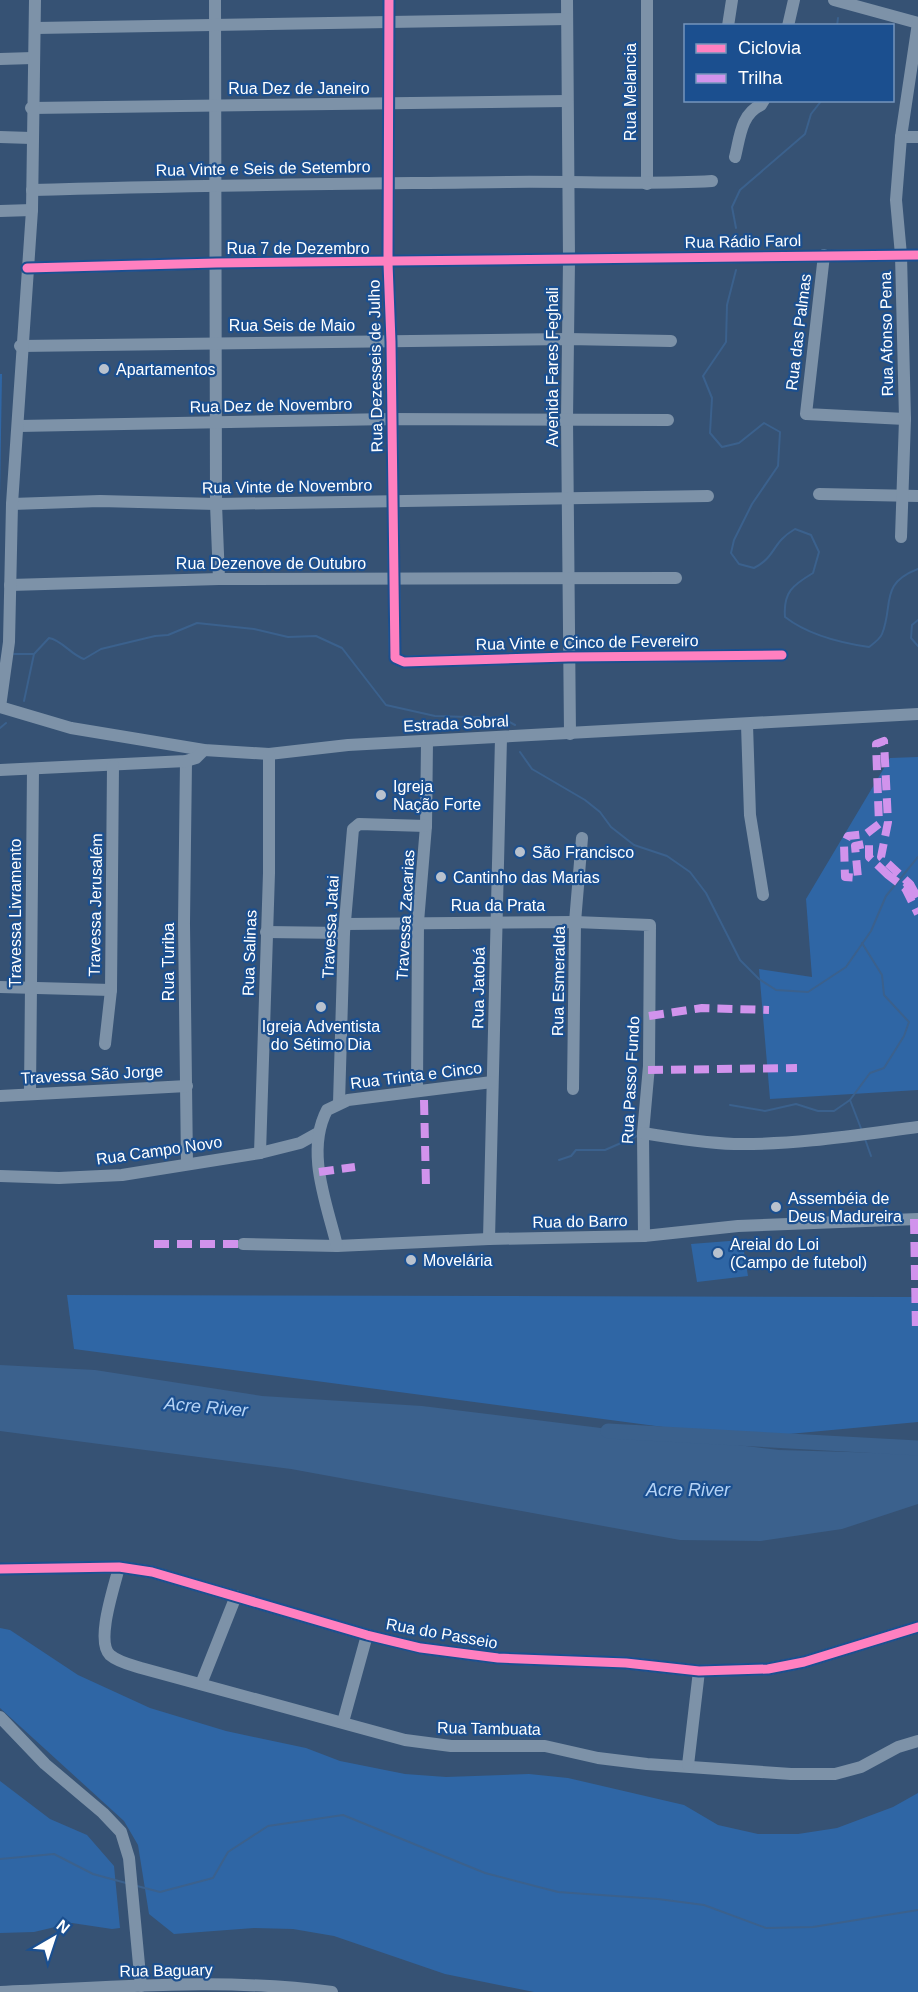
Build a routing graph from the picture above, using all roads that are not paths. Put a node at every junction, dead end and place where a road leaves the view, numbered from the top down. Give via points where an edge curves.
1 (35, 0) edge
2 (215, 0) edge
3 (390, 0) edge
4 (567, 0) edge
5 (647, 0) edge
6 (732, 0) edge
7 (794, 0) edge
8 (834, 0) edge
9 (567, 19) junction
10 (390, 23) junction
11 (918, 23) edge
12 (728, 24) edge
13 (788, 24) edge
14 (216, 25) junction
15 (36, 28) junction
16 (33, 58) junction
17 (0, 59) edge
18 (567, 101) junction
19 (763, 102) edge
20 (390, 104) junction
21 (215, 105) junction
22 (31, 108) junction
23 (0, 137) edge
24 (901, 137) junction
25 (918, 137) edge
26 (32, 138) junction
27 (735, 157) dead end
28 (712, 181) dead end
29 (568, 182) junction
30 (388, 183) junction
31 (215, 184) junction
32 (647, 184) junction
33 (32, 190) junction
34 (0, 210) edge
35 (32, 210) junction
36 (824, 255) junction
37 (901, 255) junction
38 (918, 255) edge
39 (569, 260) junction
40 (216, 263) junction
41 (388, 263) junction
42 (27, 268) junction
43 (568, 339) junction
44 (671, 341) dead end
45 (217, 342) junction
46 (392, 342) junction
47 (20, 346) junction
48 (390, 419) junction
49 (567, 419) junction
50 (905, 419) junction
51 (668, 420) dead end
52 (217, 422) junction
53 (19, 426) junction
54 (819, 494) dead end
55 (708, 496) dead end
56 (901, 496) junction
57 (918, 496) edge
58 (569, 500) junction
59 (392, 501) junction
60 (12, 504) junction
61 (216, 504) junction
62 (901, 537) dead end
63 (570, 577) junction
64 (676, 578) dead end
65 (219, 579) junction
66 (395, 579) junction
67 (10, 585) junction
68 (782, 655) dead end
69 (568, 657) junction
70 (395, 658) joint
71 (0, 707) edge
72 (918, 714) edge
73 (747, 724) junction
74 (570, 734) junction
75 (501, 738) junction
76 (427, 742) junction
77 (204, 750) junction
78 (269, 754) junction
79 (186, 761) junction
80 (113, 766) junction
81 (33, 769) junction
82 (0, 771) edge
83 (426, 826) junction
84 (582, 838) dead end
85 (763, 895) dead end
86 (418, 922) junction
87 (496, 922) junction
88 (575, 922) junction
89 (650, 925) joint
90 (345, 928) junction
91 (266, 932) junction
92 (0, 987) edge
93 (31, 987) junction
94 (111, 990) junction
95 (105, 1044) dead end
96 (492, 1082) junction
97 (187, 1086) junction
98 (417, 1089) junction
99 (573, 1089) dead end
100 (30, 1093) junction
101 (0, 1096) edge
102 (339, 1103) junction
103 (918, 1127) edge
104 (319, 1129) junction
105 (643, 1132) junction
106 (260, 1153) junction
107 (187, 1164) junction
108 (0, 1176) edge
109 (918, 1219) edge
110 (644, 1236) junction
111 (489, 1239) junction
112 (243, 1244) dead end
113 (337, 1246) junction
114 (119, 1567) junction
115 (0, 1569) edge
116 (236, 1596) junction
117 (918, 1627) edge
118 (367, 1635) junction
119 (699, 1671) junction
120 (201, 1684) junction
121 (0, 1717) edge
122 (343, 1722) junction
123 (918, 1741) edge
124 (688, 1765) junction
125 (141, 1986) junction
126 (0, 1992) edge
127 (332, 1992) edge

1 - 15 street
2 - 14 street
3 - 10 street, Rua Dezesseis de Julho
4 - 9 street, Avenida Fares Feghali
5 - 32 street, Rua Melancia
6 - 12 street
7 - 13 street
8 - 11 street
9 - 10 street
9 - 18 street, Avenida Fares Feghali
10 - 14 street
10 - 20 street, Rua Dezesseis de Julho
11 - 24 street, Rua Afonso Pena
14 - 15 street
14 - 21 street
15 - 16 street
16 - 17 street
16 - 22 street
18 - 20 street, Rua Dez de Janeiro
18 - 29 street, Avenida Fares Feghali
19 - 27 street via 751,109 743,123
20 - 21 street, Rua Dez de Janeiro
20 - 30 street, Rua Dezesseis de Julho
21 - 22 street, Rua Dez de Janeiro
21 - 31 street
22 - 26 street
23 - 26 street
24 - 25 street
24 - 37 street, Rua Afonso Pena via 896,200
26 - 33 street
28 - 32 street, Rua Vinte e Seis de Setembro
29 - 30 street, Rua Vinte e Seis de Setembro
29 - 32 street, Rua Vinte e Seis de Setembro
29 - 39 street, Avenida Fares Feghali
30 - 31 street, Rua Vinte e Seis de Setembro
30 - 41 street, Rua Dezesseis de Julho
31 - 33 street, Rua Vinte e Seis de Setembro
31 - 40 street
33 - 35 street
34 - 35 street
35 - 42 street
36 - 37 street, Rua Rádio Farol
36 - 39 street, Rua Rádio Farol
36 - 50 street, Rua das Palmas via 806,414
37 - 38 street, Rua Rádio Farol
37 - 50 street, Rua Afonso Pena
39 - 41 street, Rua 7 de Dezembro
39 - 43 street, Avenida Fares Feghali
40 - 41 street, Rua 7 de Dezembro
40 - 42 street, Rua 7 de Dezembro
40 - 45 street
41 - 46 street, Rua Dezesseis de Julho
42 - 47 street
43 - 44 street, Rua Seis de Maio
43 - 46 street, Rua Seis de Maio
43 - 49 street, Avenida Fares Feghali
45 - 46 street, Rua Seis de Maio
45 - 47 street, Rua Seis de Maio
45 - 52 street
46 - 48 street, Rua Dezesseis de Julho
47 - 53 street
48 - 49 street, Rua Dez de Novembro
48 - 52 street, Rua Dez de Novembro
48 - 59 street, Rua Dezesseis de Julho
49 - 51 street, Rua Dez de Novembro
49 - 58 street, Avenida Fares Feghali
50 - 56 street, Rua Afonso Pena
52 - 53 street, Rua Dez de Novembro
52 - 61 street
53 - 60 street
54 - 56 street
55 - 58 street, Rua Vinte de Novembro
56 - 57 street
56 - 62 street, Rua Afonso Pena
58 - 59 street, Rua Vinte de Novembro
58 - 63 street, Avenida Fares Feghali
59 - 61 street, Rua Vinte de Novembro
59 - 66 street, Rua Dezesseis de Julho
60 - 61 street, Rua Vinte de Novembro
60 - 67 street
61 - 65 street
63 - 64 street, Rua Dezenove de Outubro
63 - 66 street, Rua Dezenove de Outubro
63 - 69 street, Avenida Fares Feghali
65 - 66 street, Rua Dezenove de Outubro
65 - 67 street, Rua Dezenove de Outubro
66 - 70 street, Rua Dezesseis de Julho
67 - 71 street via 9,642
68 - 69 street, Rua Vinte e Cinco de Fevereiro
69 - 70 street, Rua Vinte e Cinco de Fevereiro via 405,662
69 - 74 street, Avenida Fares Feghali
71 - 77 street, Estrada Sobral via 71,728
72 - 73 street, Estrada Sobral
73 - 74 street, Estrada Sobral
73 - 85 street via 750,814
74 - 75 street, Estrada Sobral
75 - 76 street, Estrada Sobral
75 - 87 street, Rua Jatobá
76 - 78 street, Estrada Sobral
76 - 83 street, Travessa Zacarias
77 - 78 street, Estrada Sobral
77 - 79 street
78 - 91 street, Rua Salinas
79 - 80 street
79 - 97 street, Rua Turiba
80 - 81 street
80 - 94 street, Travessa Jerusalém
81 - 82 street
81 - 93 street, Travessa Livramento
83 - 86 street, Travessa Zacarias
83 - 90 street, Travessa Jatai via 355,826
84 - 88 street, Rua Esmeralda
86 - 87 street, Rua da Prata
86 - 90 street, Rua da Prata
86 - 98 street, Travessa Zacarias
87 - 88 street, Rua da Prata
87 - 96 street, Rua Jatobá
88 - 89 street, Rua da Prata
88 - 99 street, Rua Esmeralda
89 - 105 street, Rua Passo Fundo via 649,1066
90 - 91 street, Rua da Prata
90 - 102 street, Travessa Jatai
91 - 106 street, Rua Salinas
92 - 93 street
93 - 94 street
93 - 100 street, Travessa Livramento
94 - 95 street, Travessa Jerusalém
96 - 98 street, Rua Trinta e Cinco
96 - 111 street, Rua Jatobá
97 - 100 street, Travessa São Jorge
97 - 107 street, Rua Turiba
98 - 102 street, Rua Trinta e Cinco
100 - 101 street, Travessa São Jorge
102 - 104 street, Rua Trinta e Cinco via 327,1110
103 - 105 street via 841,1139 736,1144
104 - 106 street, Rua Campo Novo via 300,1143
104 - 113 street via 318,1170
105 - 110 street, Rua Passo Fundo
106 - 107 street, Rua Campo Novo
107 - 108 street, Rua Campo Novo via 122,1175
109 - 110 street, Rua do Barro via 738,1226
110 - 111 street, Rua do Barro
111 - 113 street, Rua do Barro
112 - 113 street, Rua do Barro
114 - 115 street, Rua do Passeio
114 - 116 street, Rua do Passeio via 152,1572
114 - 120 street, Rua Tambuata via 104,1644 111,1656
116 - 118 street, Rua do Passeio
116 - 120 street
117 - 119 street, Rua do Passeio via 768,1670
118 - 119 street, Rua do Passeio via 460,1654
118 - 122 street
119 - 124 street
120 - 122 street, Rua Tambuata
121 - 125 street via 45,1764 121,1832 129,1858
122 - 124 street, Rua Tambuata via 427,1743 545,1746 622,1762
123 - 124 street, Rua Tambuata via 861,1767 835,1774
125 - 126 street, Rua Baguary
125 - 127 street, Rua Baguary via 292,1986

